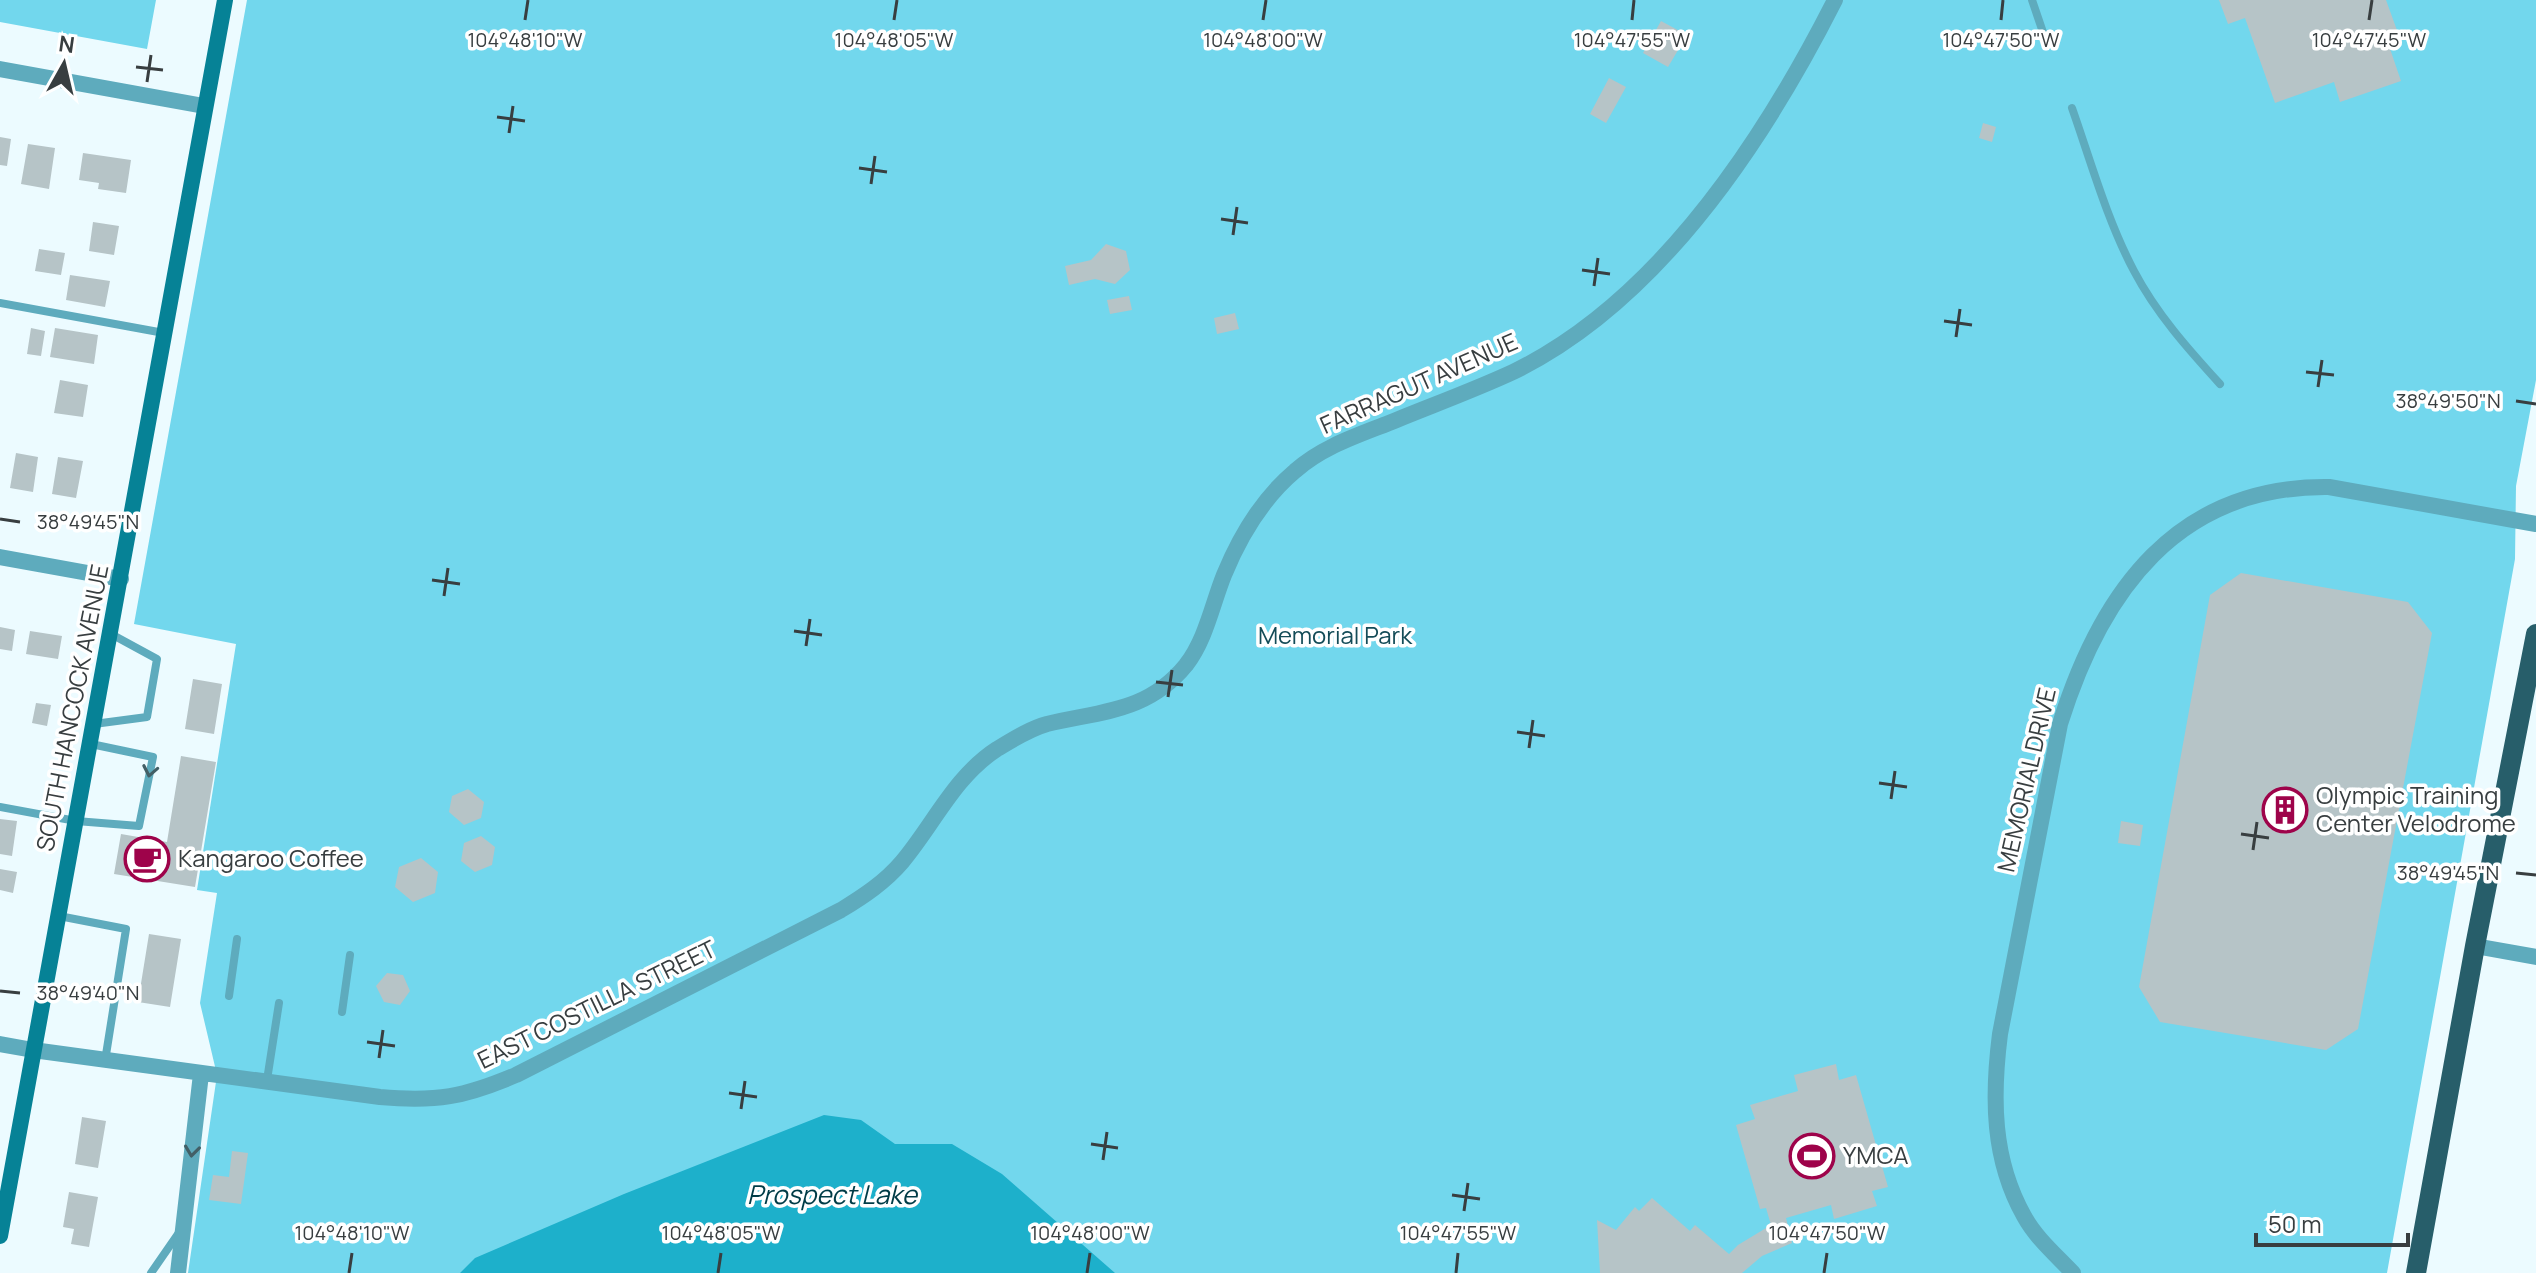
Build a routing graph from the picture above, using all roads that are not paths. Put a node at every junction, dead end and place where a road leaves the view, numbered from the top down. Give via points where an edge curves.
1 (225, 0) edge
2 (1835, 0) edge
3 (2032, 0) edge
4 (2046, 41) dead end
5 (0, 69) edge
6 (204, 106) junction
7 (2072, 108) dead end
8 (0, 303) edge
9 (165, 333) junction
10 (2220, 384) dead end
11 (2536, 524) edge
12 (0, 557) edge
13 (121, 579) junction
14 (111, 634) junction
15 (2536, 634) edge
16 (94, 724) junction
17 (91, 744) junction
18 (0, 807) edge
19 (76, 821) junction
20 (902, 862) joint
21 (59, 916) junction
22 (237, 939) dead end
23 (2475, 946) junction
24 (350, 955) dead end
25 (2536, 957) edge
26 (229, 996) dead end
27 (279, 1003) dead end
28 (342, 1012) dead end
29 (0, 1044) edge
30 (33, 1050) junction
31 (105, 1062) junction
32 (201, 1074) junction
33 (267, 1080) junction
34 (183, 1227) junction
35 (0, 1236) edge
36 (151, 1273) edge
37 (178, 1273) edge
38 (2073, 1273) edge
39 (2416, 1273) edge

1 - 6 main road, SOUTH HANCOCK AVENUE
2 - 20 street, FARRAGUT AVENUE via 1805,60 1746,153 1635,284 1556,347 1515,371 1338,443 1298,468 1266,499 1245,533 1184,667 1128,707 1043,725 994,751 955,787
3 - 4 lane
5 - 6 street
6 - 9 main road, SOUTH HANCOCK AVENUE
7 - 10 lane via 2134,272 2177,336
8 - 9 lane
9 - 13 main road, SOUTH HANCOCK AVENUE
11 - 38 street, MEMORIAL DRIVE via 2329,487 2274,491 2220,508 2167,541 2145,561 2112,608 2076,677 2060,724 1995,1077 1997,1132 2016,1200 2041,1240
12 - 13 street
13 - 14 main road, SOUTH HANCOCK AVENUE
14 - 16 main road, SOUTH HANCOCK AVENUE
14 - 16 lane via 157,659 147,717
15 - 23 main road
16 - 17 main road, SOUTH HANCOCK AVENUE
17 - 19 main road, SOUTH HANCOCK AVENUE
17 -> 19 lane via 153,757 139,826
18 - 19 lane
19 - 21 main road, SOUTH HANCOCK AVENUE
20 - 33 street, EAST COSTILLA STREET via 841,910 488,1087 416,1100
21 - 30 main road, SOUTH HANCOCK AVENUE
21 - 31 lane via 126,929
22 - 26 lane
23 - 25 street
23 - 39 main road
24 - 28 lane
27 - 33 lane
29 - 30 street, EAST COSTILLA STREET
30 - 31 street, EAST COSTILLA STREET
30 - 35 main road, SOUTH HANCOCK AVENUE
31 - 32 street, EAST COSTILLA STREET
32 - 33 street, EAST COSTILLA STREET
32 -> 34 street
34 - 36 lane
34 - 37 street

